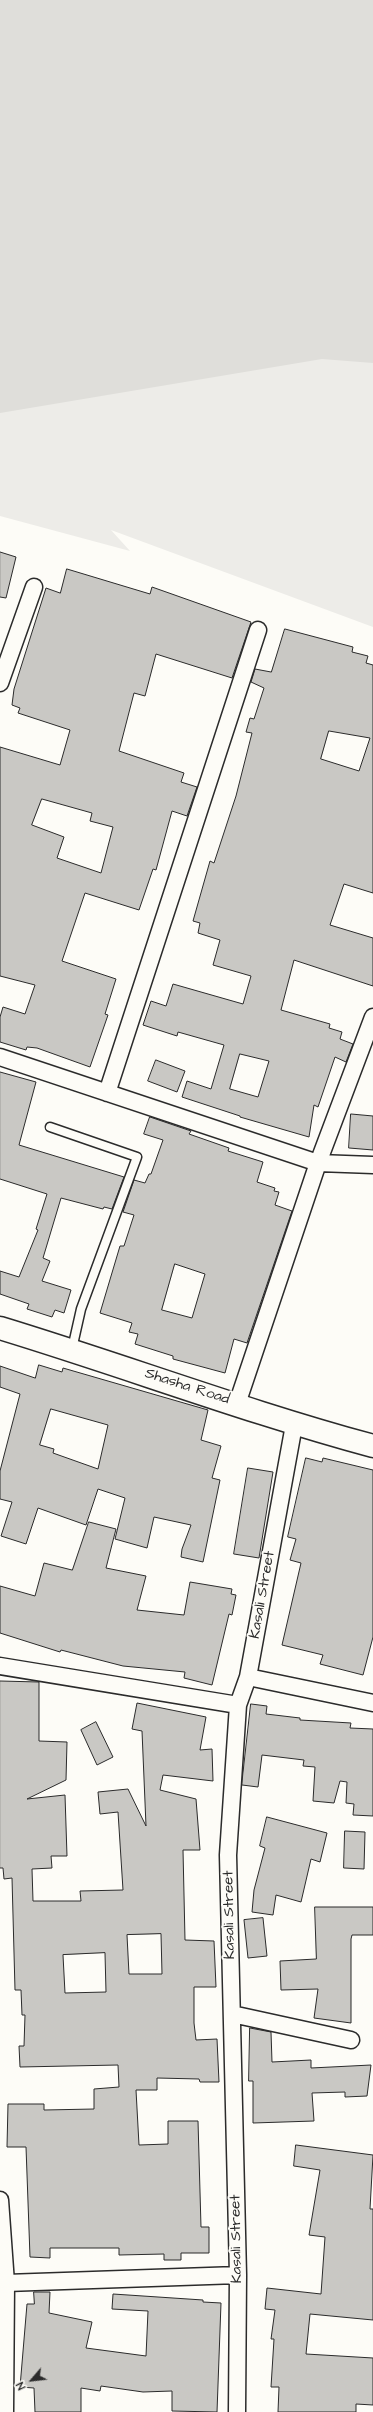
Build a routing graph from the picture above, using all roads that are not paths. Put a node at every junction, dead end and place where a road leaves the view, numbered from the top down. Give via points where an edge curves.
1 (34, 587) dead end
2 (258, 630) dead end
3 (0, 683) edge
4 (373, 1017) edge
5 (0, 1058) edge
6 (107, 1093) junction
7 (50, 1127) dead end
8 (318, 1163) junction
9 (373, 1165) edge
10 (0, 1328) edge
11 (72, 1350) junction
12 (238, 1404) junction
13 (294, 1424) junction
14 (373, 1446) edge
15 (0, 1666) edge
16 (248, 1677) junction
17 (373, 1703) edge
18 (238, 1705) junction
19 (232, 2014) junction
20 (351, 2040) dead end
21 (0, 2200) edge
22 (238, 2275) junction
23 (6, 2283) junction
24 (5, 2412) edge
25 (237, 2412) edge

1 - 3 street
2 - 6 street
4 - 8 street
5 - 6 street
6 - 8 street
7 - 11 lane via 138,1157 81,1309
8 - 9 street
8 - 12 street
10 - 11 street, Shasha Road
11 - 12 street, Shasha Road
12 - 13 street, Shasha Road
13 - 14 street, Shasha Road
13 - 16 street, Kasali Street
15 - 18 street
16 - 17 street
16 - 18 street, Kasali Street
18 - 19 street, Kasali Street via 228,1855
19 - 20 street
19 - 22 street, Kasali Street
21 - 23 street
22 - 23 street
22 - 25 street, Kasali Street
23 - 24 street

